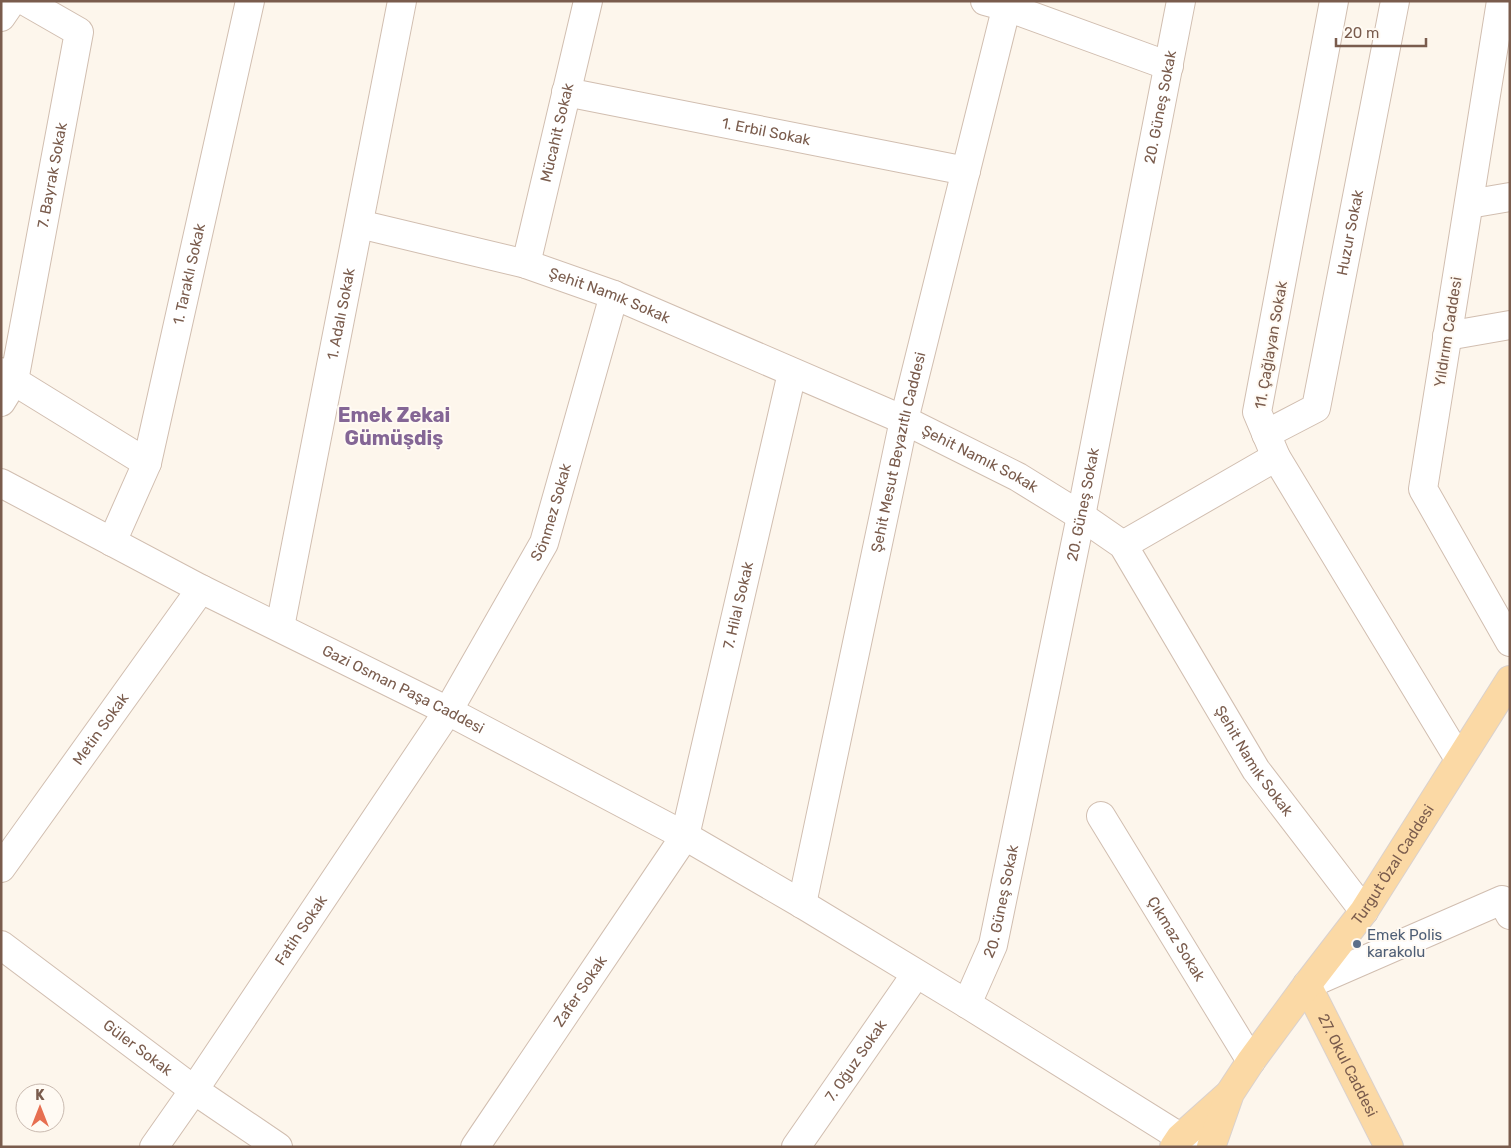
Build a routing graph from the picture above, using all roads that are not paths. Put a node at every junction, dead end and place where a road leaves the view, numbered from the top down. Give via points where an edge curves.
1 (12, 1) edge
2 (24, 1) edge
3 (250, 1) edge
4 (402, 1) edge
5 (588, 1) edge
6 (1181, 1) edge
7 (1334, 1) edge
8 (1395, 1) edge
9 (1501, 1) edge
10 (1000, 3) edge
11 (1, 17) edge
12 (1169, 66) junction
13 (566, 92) junction
14 (966, 171) junction
15 (1510, 196) edge
16 (1469, 204) junction
17 (359, 224) junction
18 (526, 264) junction
19 (614, 295) junction
20 (1510, 325) edge
21 (1447, 336) junction
22 (792, 373) junction
23 (5, 385) edge
24 (904, 420) junction
25 (1271, 445) junction
26 (148, 463) junction
27 (1, 483) edge
28 (1081, 516) junction
29 (112, 542) junction
30 (1123, 545) junction
31 (201, 589) junction
32 (280, 627) junction
33 (1510, 642) edge
34 (1510, 680) edge
35 (448, 711) junction
36 (1459, 759) junction
37 (1101, 816) dead end
38 (685, 836) junction
39 (1, 868) edge
40 (802, 904) junction
41 (1364, 911) junction
42 (1510, 915) edge
43 (1, 945) edge
44 (916, 974) junction
45 (1306, 984) junction
46 (968, 1004) junction
47 (1251, 1061) junction
48 (194, 1090) junction
49 (1230, 1093) junction
50 (1184, 1144) edge
51 (154, 1147) edge
52 (278, 1147) edge
53 (474, 1147) edge
54 (796, 1147) edge
55 (1211, 1147) edge
56 (1389, 1147) edge

1 - 11 street
2 - 23 street, 7. Bayrak Sokak via 80,32
3 - 26 street, 1. Taraklı Sokak
4 - 17 street, 1. Adalı Sokak
5 - 13 street, Mücahit Sokak
6 - 12 street, 20. Güneş Sokak
7 - 25 street, 11. Çağlayan Sokak via 1257,412
8 - 25 street, Huzur Sokak via 1316,408
9 - 16 street, Yıldırım Caddesi
10 - 12 street
10 - 14 street, Şehit Mesut Beyazıtlı Caddesi
12 - 28 street, 20. Güneş Sokak
13 - 14 street, 1. Erbil Sokak
13 - 18 street, Mücahit Sokak
14 - 24 street, Şehit Mesut Beyazıtlı Caddesi
15 - 16 street
16 - 21 street, Yıldırım Caddesi
17 - 18 street, Şehit Namık Sokak
17 - 32 street, 1. Adalı Sokak
18 - 19 street, Şehit Namık Sokak
19 - 22 street, Şehit Namık Sokak
19 - 35 street, Sönmez Sokak via 544,543
20 - 21 street
21 - 33 street, Yıldırım Caddesi via 1424,489
22 - 24 street, Şehit Namık Sokak
22 - 38 street, 7. Hilal Sokak
23 - 26 street
24 - 28 street, Şehit Namık Sokak via 1018,477
24 - 40 street, Şehit Mesut Beyazıtlı Caddesi
25 - 30 street
25 - 36 street, 11. Çağlayan Sokak
26 - 29 street, 1. Taraklı Sokak
27 - 29 street, Gazi Osman Paşa Caddesi
28 - 30 street, Şehit Namık Sokak
28 - 46 street, 20. Güneş Sokak via 993,945
29 - 31 street, Gazi Osman Paşa Caddesi
30 - 41 street, Şehit Namık Sokak via 1256,770
31 - 32 street, Gazi Osman Paşa Caddesi
31 - 39 street, Metin Sokak
32 - 35 street, Gazi Osman Paşa Caddesi
34 - 36 main road, Turgut Özal Caddesi
35 - 38 street, Gazi Osman Paşa Caddesi
35 - 48 street, Fatih Sokak
36 - 41 main road, Turgut Özal Caddesi
37 - 47 street, Çıkmaz Sokak
38 - 40 street, Gazi Osman Paşa Caddesi
38 - 53 street, Zafer Sokak
40 - 44 street, Gazi Osman Paşa Caddesi
41 - 45 main road, Turgut Özal Caddesi
42 - 45 street via 1502,900
43 - 48 street, Güler Sokak
44 - 46 street, Gazi Osman Paşa Caddesi
44 - 54 street, 7. Oğuz Sokak
45 - 47 main road, Turgut Özal Caddesi
45 - 56 main road, 27. Okul Caddesi
46 - 50 street, Gazi Osman Paşa Caddesi
47 - 49 main road, Turgut Özal Caddesi
48 - 51 street, Fatih Sokak
48 - 52 street, Güler Sokak
49 - 50 main road, Turgut Özal Caddesi
49 - 55 main road, Turgut Özal Caddesi

